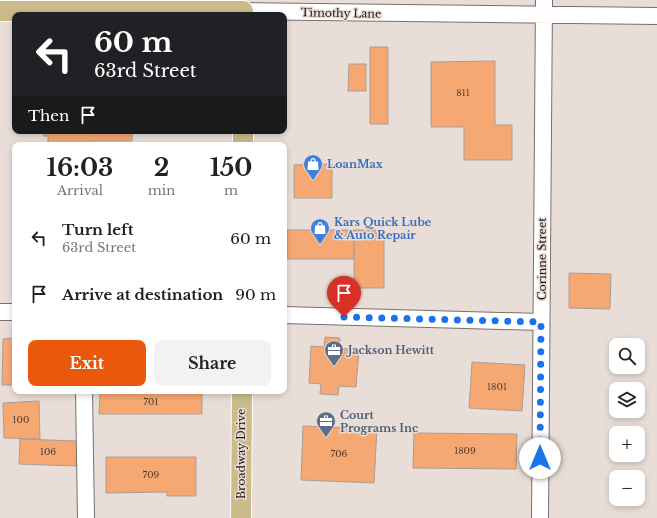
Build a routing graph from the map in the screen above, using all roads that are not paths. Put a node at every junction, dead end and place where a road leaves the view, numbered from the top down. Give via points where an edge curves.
1 (544, 8) edge
2 (243, 9) edge
3 (0, 11) edge
4 (657, 16) edge
5 (0, 312) edge
6 (12, 312) edge
7 (287, 315) edge
8 (541, 322) junction
9 (84, 394) edge
10 (242, 394) edge
11 (86, 518) edge
12 (241, 518) edge
13 (540, 518) edge

1 - 2 street, Timothy Lane
1 - 4 street, Timothy Lane
1 - 8 street, Corinne Street
2 - 3 main road, Timothy Lane
5 - 6 street
7 - 8 street
8 - 13 street, Corinne Street
9 - 11 street
10 - 12 main road, Broadway Drive

